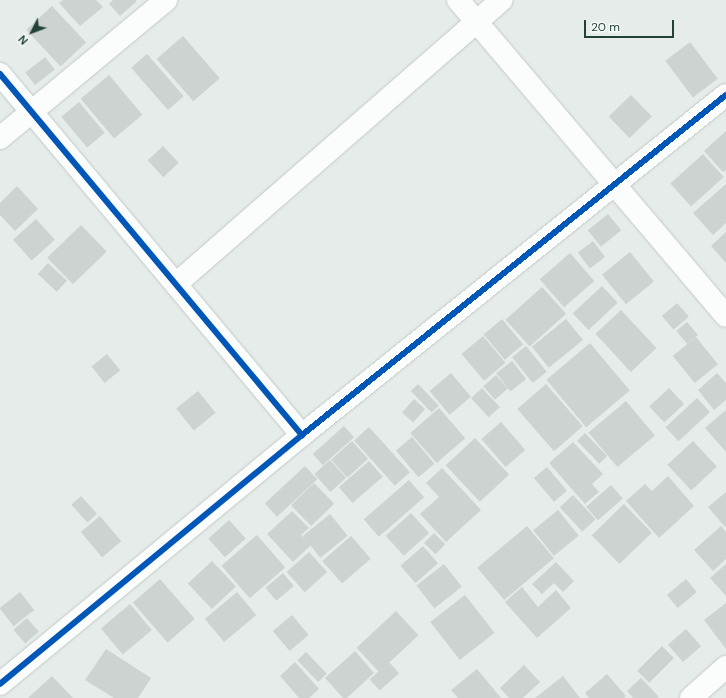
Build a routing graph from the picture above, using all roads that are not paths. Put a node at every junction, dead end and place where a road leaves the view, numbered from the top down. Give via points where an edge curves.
1 (166, 0) edge
2 (458, 0) edge
3 (501, 0) edge
4 (475, 21) junction
5 (0, 74) edge
6 (726, 95) edge
7 (31, 112) junction
8 (0, 138) edge
9 (615, 186) junction
10 (176, 284) junction
11 (726, 316) edge
12 (302, 434) junction
13 (726, 667) edge
14 (0, 684) edge
15 (691, 698) edge

1 - 7 street
2 - 4 street
3 - 4 street
4 - 9 street
4 - 10 street
5 - 7 street
6 - 9 street
7 - 8 street
7 - 10 street
9 - 11 street
9 - 12 street
10 - 12 street
12 - 14 street
13 - 15 street

